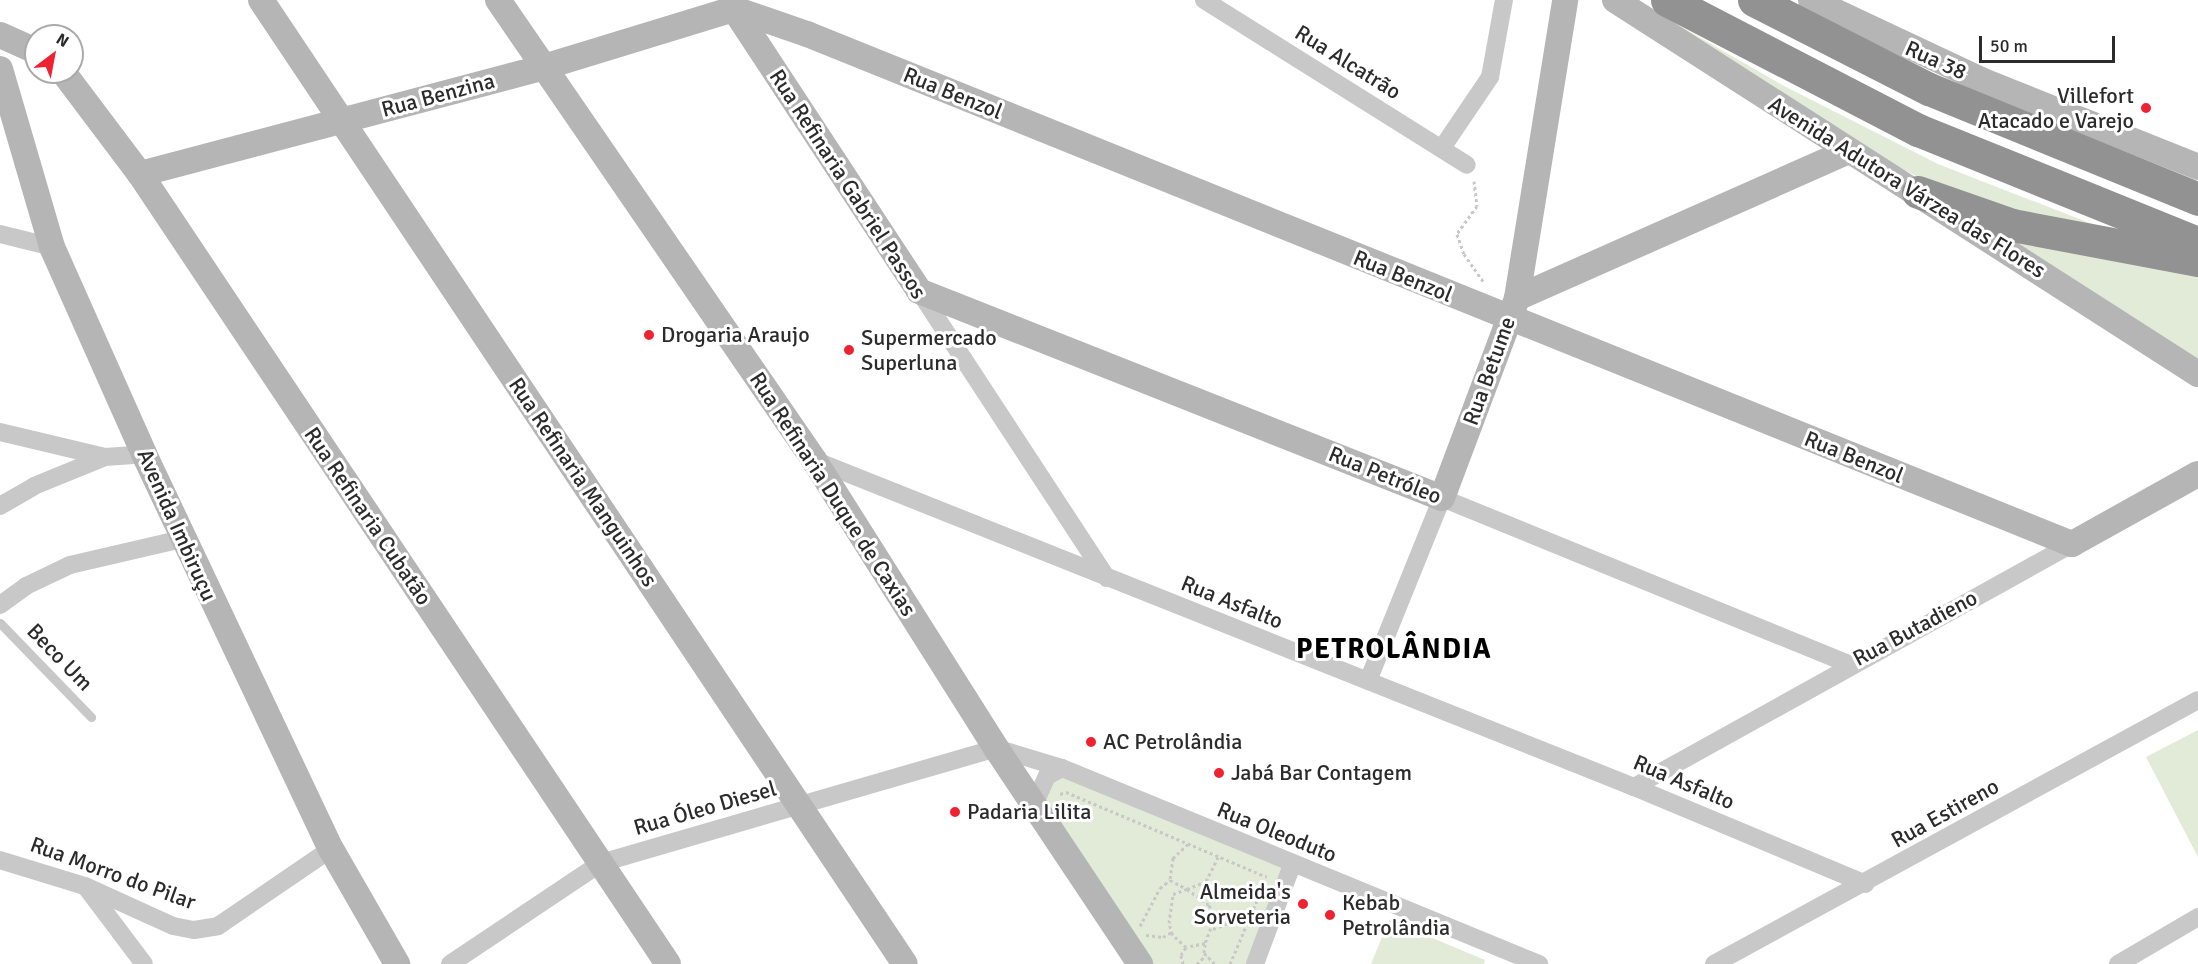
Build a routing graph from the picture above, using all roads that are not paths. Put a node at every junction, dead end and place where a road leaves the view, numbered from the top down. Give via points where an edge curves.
1 (261, 0) edge
2 (498, 0) edge
3 (1204, 0) edge
4 (1504, 0) edge
5 (1615, 0) edge
6 (1667, 0) edge
7 (1754, 0) edge
8 (1811, 0) edge
9 (1565, 2) edge
10 (730, 5) edge
11 (0, 35) edge
12 (24, 46) edge
13 (544, 67) junction
14 (0, 69) edge
15 (72, 84) edge
16 (342, 120) junction
17 (1442, 148) junction
18 (1849, 151) junction
19 (1467, 165) road end
20 (2198, 167) edge
21 (140, 174) junction
22 (1918, 192) junction
23 (2198, 199) edge
24 (0, 234) edge
25 (2198, 243) edge
26 (52, 246) junction
27 (2198, 260) edge
28 (919, 291) junction
29 (1513, 308) junction
30 (2198, 374) edge
31 (0, 432) edge
32 (144, 454) junction
33 (105, 457) junction
34 (814, 460) junction
35 (2198, 474) edge
36 (1442, 498) junction
37 (0, 506) edge
38 (182, 539) junction
39 (2072, 544) junction
40 (1107, 578) junction
41 (0, 605) edge
42 (0, 623) edge
43 (1849, 664) junction
44 (1368, 681) junction
45 (2198, 700) edge
46 (91, 717) dead end
47 (996, 748) junction
48 (1062, 768) junction
49 (1634, 787) junction
50 (1045, 801) junction
51 (799, 806) junction
52 (331, 849) junction
53 (0, 860) edge
54 (601, 863) junction
55 (1292, 865) junction
56 (1866, 884) junction
57 (85, 886) junction
58 (2198, 917) edge
59 (1138, 946) edge
60 (144, 964) edge
61 (397, 964) edge
62 (450, 964) edge
63 (668, 964) edge
64 (905, 964) edge
65 (1255, 964) edge
66 (1539, 964) edge
67 (1714, 964) edge
68 (2118, 964) edge

1 - 16 street, Rua Refinaria Manguinhos
2 - 13 street, Rua Refinaria Duque de Caxias
3 - 17 street, Rua Alcatrão
4 - 17 street via 1490,77
5 - 18 street, Avenida Adutora Várzea das Flores
6 - 25 highway via 1918,130
7 - 23 highway via 1929,89
8 - 20 street, Rua 38 via 1982,81
9 - 29 street
10 - 13 street, Rua Benzina
10 - 28 street, Rua Refinaria Gabriel Passos
10 - 29 street, Rua Benzol
11 - 12 street
13 - 16 street, Rua Benzina
13 - 34 street, Rua Refinaria Duque de Caxias
14 - 26 street, Avenida Imbiruçu
15 - 21 street, Rua Refinaria Cubatão
16 - 21 street, Rua Benzina
16 - 51 street, Rua Refinaria Manguinhos
17 - 19 street, Rua Alcatrão
18 - 22 street, Avenida Adutora Várzea das Flores
18 - 29 street, Rua Betume
21 - 54 street, Rua Refinaria Cubatão
22 - 27 highway via 2012,225
22 - 30 street, Avenida Adutora Várzea das Flores
24 - 26 street
26 - 32 street, Avenida Imbiruçu
28 - 36 street, Rua Petróleo
28 - 40 street, Rua Refinaria Gabriel Passos
29 - 36 street, Rua Betume
29 - 39 street, Rua Benzol
31 - 33 street
32 - 33 street
32 - 38 street, Avenida Imbiruçu
33 - 37 street via 34,486
34 - 40 street, Rua Asfalto
34 - 47 street, Rua Refinaria Duque de Caxias
35 - 39 street, Rua Butadieno
36 - 43 street, Rua Petróleo
36 - 44 street, Rua Betume
38 - 41 street via 70,565 26,586
38 - 52 street, Avenida Imbiruçu
39 - 43 street, Rua Butadieno
40 - 44 street, Rua Asfalto
42 - 46 lane, Beco Um
43 - 49 street, Rua Butadieno
44 - 49 street, Rua Asfalto
45 - 56 street, Rua Estireno
47 - 48 street, Rua Oleoduto
47 - 50 street, Rua Refinaria Duque de Caxias
47 - 51 street, Rua Óleo Diesel
48 - 50 street via 1047,776
48 - 55 street, Rua Oleoduto
49 - 56 street, Rua Asfalto
50 - 59 street, Rua Refinaria Duque de Caxias
51 - 54 street, Rua Óleo Diesel
51 - 64 street, Rua Refinaria Manguinhos
52 - 57 street, Rua Morro do Pilar via 218,926 194,930 173,926
52 - 61 street, Avenida Imbiruçu
53 - 57 street, Rua Morro do Pilar
54 - 62 street, Rua Óleo Diesel
54 - 63 street, Rua Refinaria Cubatão
55 - 65 street
55 - 66 street, Rua Oleoduto
56 - 67 street, Rua Estireno
57 - 60 street
58 - 68 street

